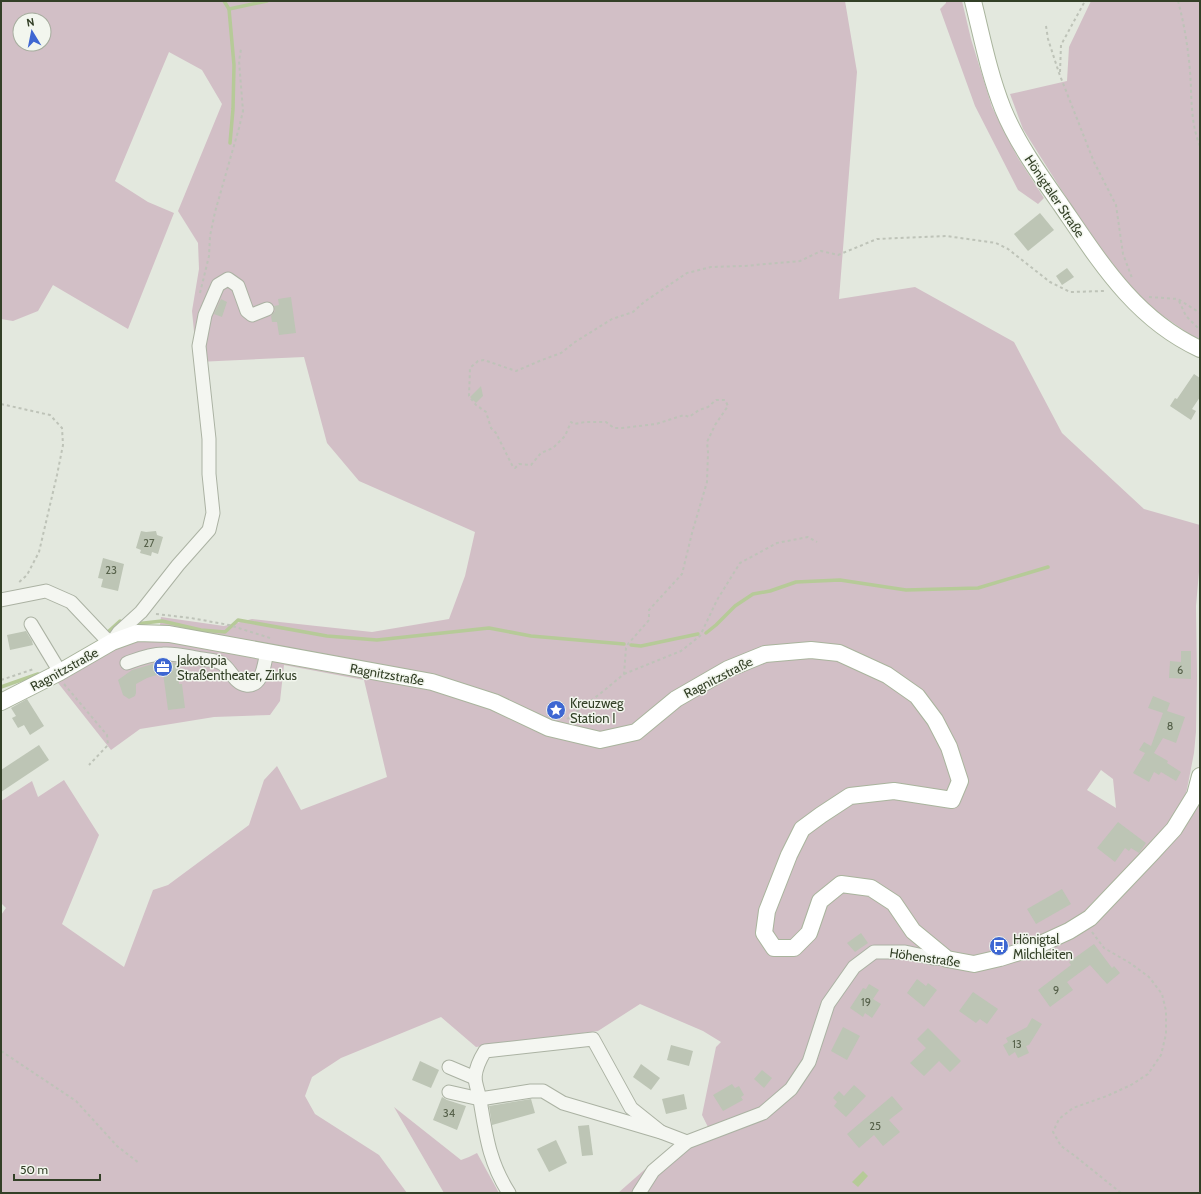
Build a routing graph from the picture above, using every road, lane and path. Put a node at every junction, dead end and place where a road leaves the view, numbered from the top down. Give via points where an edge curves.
1 (973, 1) edge
2 (1085, 1) edge
3 (1178, 1) edge
4 (1046, 26) dead end
5 (241, 49) dead end
6 (1060, 73) junction
7 (1200, 146) edge
8 (1133, 283) dead end
9 (1112, 290) dead end
10 (1144, 292) dead end
11 (200, 294) dead end
12 (1178, 299) junction
13 (267, 309) dead end
14 (1200, 313) edge
15 (1200, 330) edge
16 (1200, 349) edge
17 (1, 404) edge
18 (817, 542) dead end
19 (16, 584) dead end
20 (1, 600) edge
21 (141, 612) junction
22 (31, 624) dead end
23 (235, 627) dead end
24 (112, 642) junction
25 (267, 652) junction
26 (127, 663) dead end
27 (58, 673) junction
28 (624, 674) junction
29 (1, 702) edge
30 (563, 722) dead end
31 (89, 764) dead end
32 (1200, 776) edge
33 (1085, 922) junction
34 (947, 959) junction
35 (1, 1051) edge
36 (450, 1067) dead end
37 (475, 1078) junction
38 (449, 1092) dead end
39 (480, 1099) junction
40 (661, 1132) junction
41 (687, 1142) junction
42 (139, 1163) dead end
43 (509, 1193) edge
44 (639, 1193) edge
45 (1121, 1193) edge

1 - 16 main road, Hönigtaler Straße via 1003,109 1051,191 1103,268 1136,306 1159,324
2 - 6 path via 1060,45
3 - 7 path via 1190,71 1195,135
4 - 6 path
5 - 11 path via 239,61 243,111 215,212 209,256
6 - 8 path via 1094,162 1116,205 1123,254
9 - 28 path via 1070,292 1050,282 1019,257 996,243 946,236 877,239 838,255 821,251 800,261 710,266 687,273 633,312 612,319 561,354 516,371 484,360 478,361 470,368 468,396 486,412 491,428 515,468 519,464 531,465 541,453 553,448 565,436 571,422 606,422 614,428 622,428 656,424 684,415 689,417 716,400 725,400 728,406 707,442 707,482 682,574 649,610 648,620 628,644
10 - 12 path via 1149,297
12 - 14 path
12 - 15 path via 1186,316
13 - 21 street via 252,315 247,311 238,286 228,279 218,286 205,315 199,346 209,439 213,513 209,530
17 - 19 path via 50,415 62,428 63,445 39,552 27,575
18 - 28 path via 808,537 777,543 740,564 717,600 700,636 681,651
20 - 24 street via 46,591 71,602 105,638
21 - 23 path
21 - 24 street via 118,632
22 - 27 street
24 - 25 main road, Ragnitzstraße via 137,632 169,634
24 - 27 main road, Ragnitzstraße
25 - 26 street via 262,674 258,680 246,685 238,681 221,663 176,654 149,656
25 - 34 main road, Ragnitzstraße via 432,682 494,702 549,728 600,740 636,732 676,699 728,669 765,654 811,650 839,653 887,674 916,696 942,733 960,781 952,800 894,791 850,796 821,815 802,829 789,855 767,911 764,933 774,948 794,948 809,933 820,901 841,884 871,888 894,903 913,931
27 - 29 main road, Ragnitzstraße
27 - 31 path via 107,735 108,745
28 - 30 path
32 - 33 main road, Höhenstraße via 1195,795 1174,829
33 - 34 main road, Höhenstraße via 1032,948 1000,958 974,964
33 - 45 path via 1104,948 1149,978 1162,994 1166,1011 1166,1034 1161,1055 1148,1074 1132,1085 1073,1108 1059,1119 1053,1132 1061,1146
34 - 41 street, Höhenstraße via 905,952 874,952 854,967 828,1004 809,1062 791,1089 763,1113
35 - 42 path via 76,1101 117,1146
36 - 37 street
37 - 39 street
37 - 40 street via 479,1061 485,1051 593,1039 631,1108
38 - 39 street
39 - 40 street via 543,1091 563,1103
39 - 43 street via 490,1152
40 - 41 street
41 - 44 street, Höhenstraße via 653,1171

